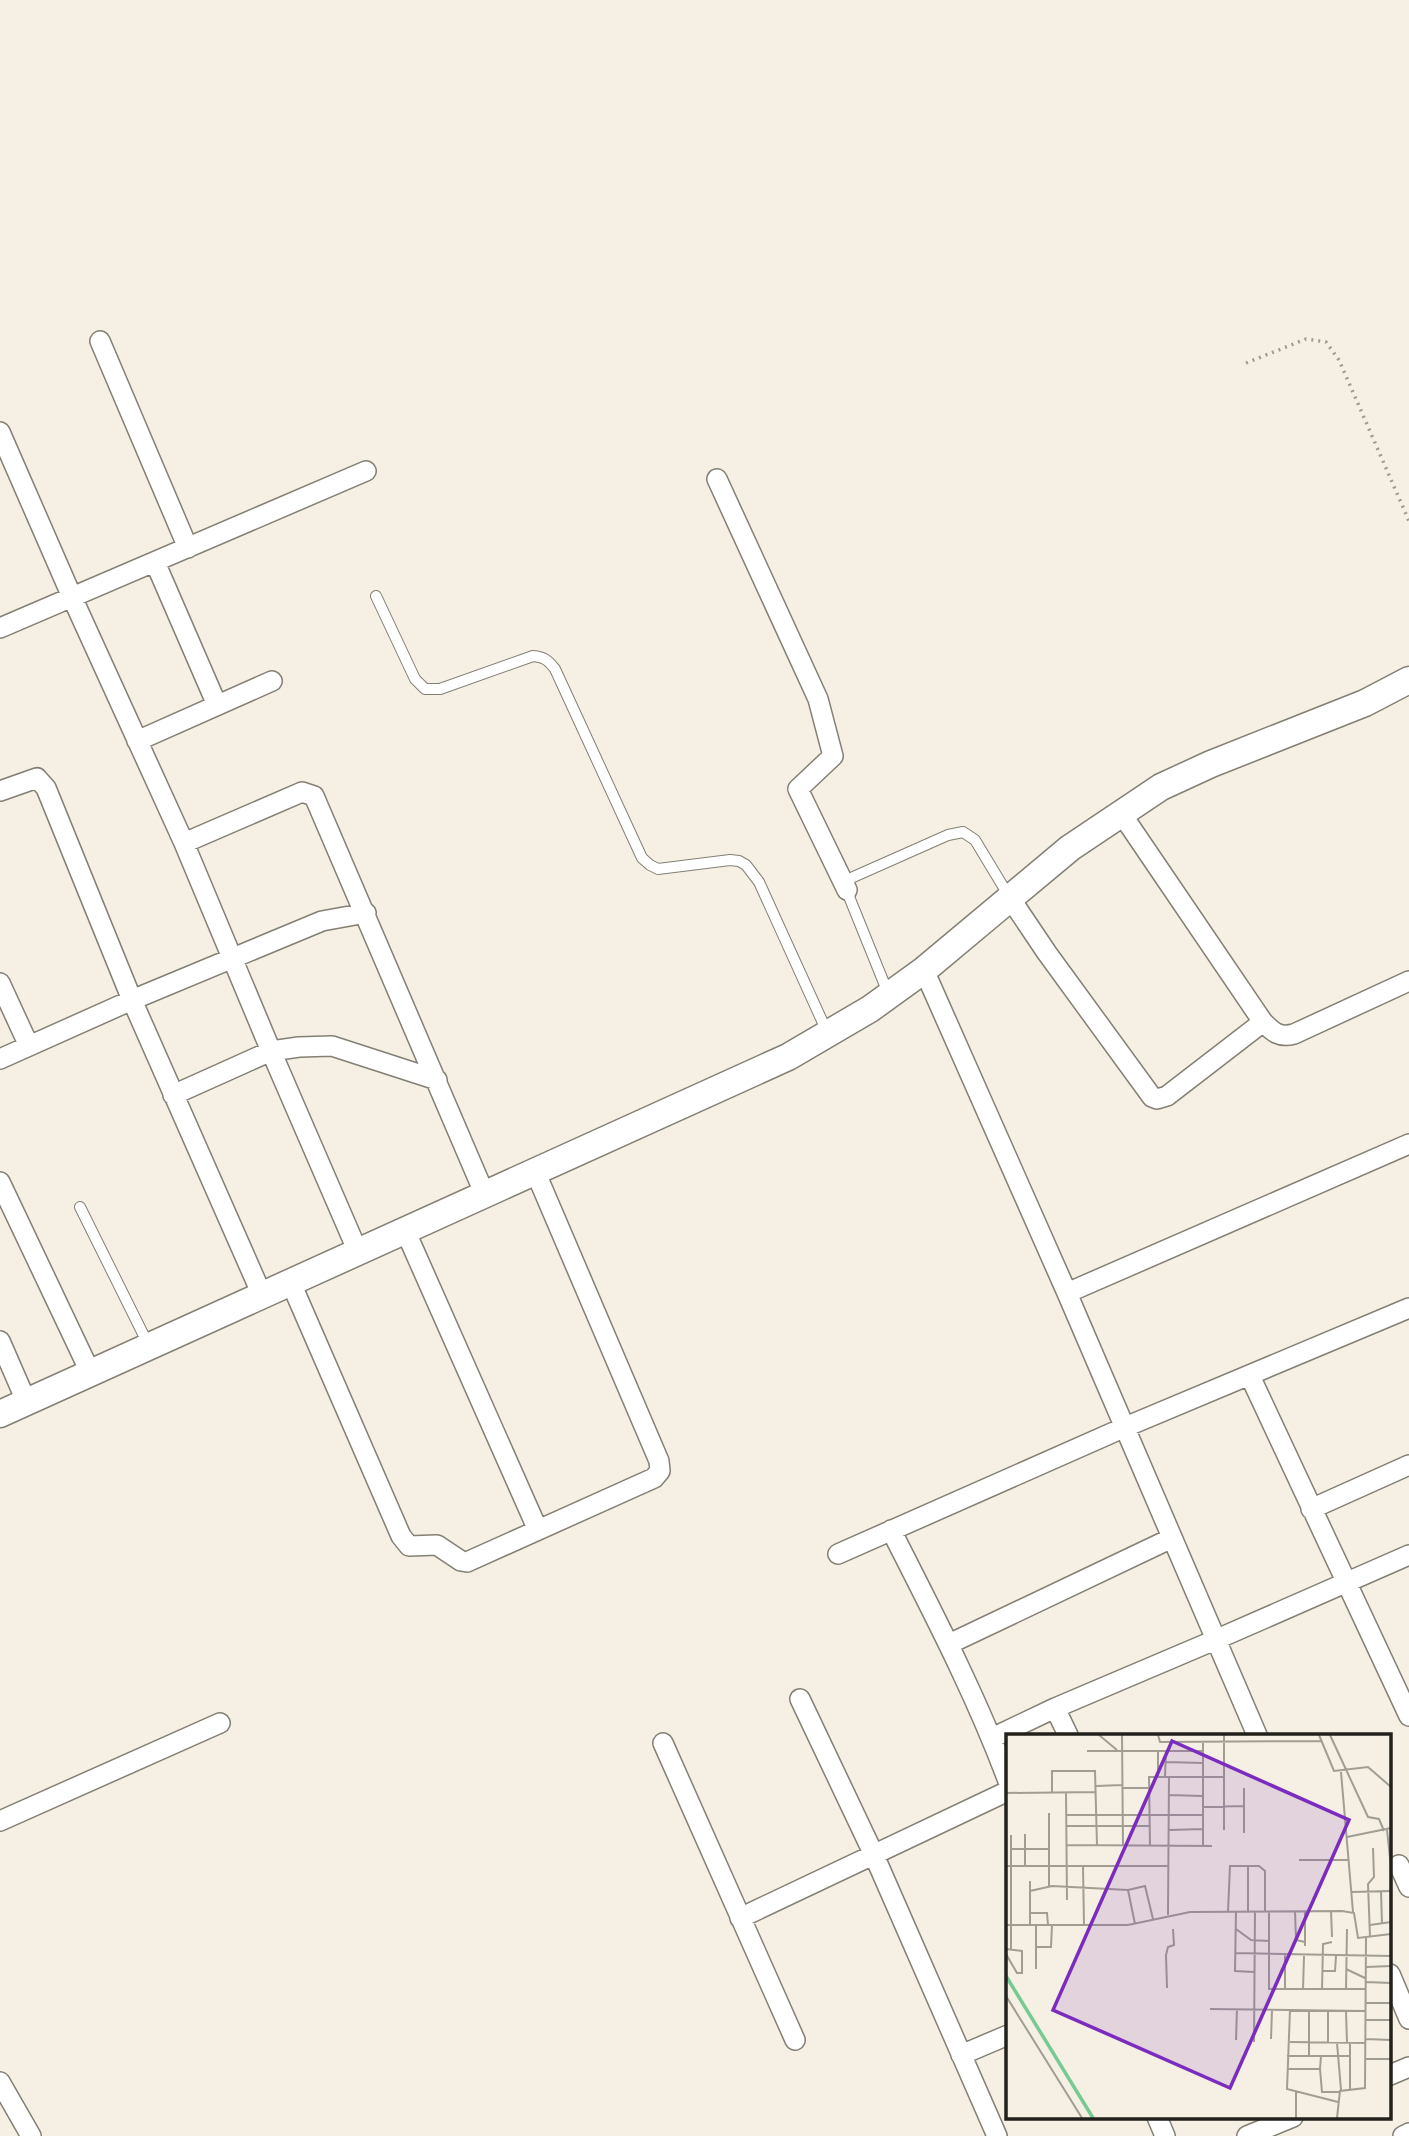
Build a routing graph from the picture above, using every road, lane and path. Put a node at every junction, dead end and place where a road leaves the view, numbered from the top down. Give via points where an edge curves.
1 (100, 341) dead end
2 (1246, 363) dead end
3 (0, 432) edge
4 (366, 471) dead end
5 (716, 479) dead end
6 (1409, 521) edge
7 (188, 548) junction
8 (155, 562) junction
9 (376, 596) dead end
10 (72, 597) junction
11 (0, 628) edge
12 (1409, 680) edge
13 (272, 681) dead end
14 (217, 705) junction
15 (138, 741) junction
16 (0, 792) edge
17 (1121, 813) junction
18 (184, 844) junction
19 (847, 890) junction
20 (1010, 898) junction
21 (366, 913) junction
22 (233, 960) junction
23 (923, 970) junction
24 (1409, 981) edge
25 (0, 984) edge
26 (889, 995) junction
27 (132, 1000) junction
28 (1263, 1022) junction
29 (828, 1034) junction
30 (29, 1046) junction
31 (271, 1051) junction
32 (0, 1059) edge
33 (437, 1080) junction
34 (173, 1096) junction
35 (1409, 1144) edge
36 (535, 1171) junction
37 (0, 1182) edge
38 (485, 1195) junction
39 (80, 1207) dead end
40 (405, 1230) junction
41 (358, 1252) junction
42 (291, 1283) junction
43 (1067, 1293) junction
44 (262, 1295) junction
45 (1409, 1308) edge
46 (0, 1341) edge
47 (149, 1347) junction
48 (91, 1374) junction
49 (1250, 1376) junction
50 (27, 1403) junction
51 (0, 1414) edge
52 (1123, 1428) junction
53 (1409, 1465) edge
54 (1311, 1509) junction
55 (537, 1528) junction
56 (891, 1530) junction
57 (1172, 1538) junction
58 (838, 1554) dead end
59 (1409, 1555) edge
60 (1346, 1583) junction
61 (1215, 1640) junction
62 (950, 1644) junction
63 (800, 1699) dead end
64 (1055, 1708) junction
65 (1409, 1716) edge
66 (220, 1723) dead end
67 (1068, 1734) edge
68 (1257, 1734) edge
69 (992, 1738) junction
70 (663, 1743) dead end
71 (1006, 1776) edge
72 (1006, 1792) edge
73 (0, 1821) edge
74 (874, 1855) junction
75 (1399, 1865) edge
76 (1409, 1887) edge
77 (740, 1918) junction
78 (1392, 1981) edge
79 (1409, 2019) edge
80 (1006, 2036) edge
81 (795, 2040) dead end
82 (961, 2055) junction
83 (1409, 2067) edge
84 (1392, 2074) edge
85 (0, 2082) edge
86 (1157, 2118) edge
87 (1291, 2118) edge
88 (1409, 2133) edge
89 (31, 2136) edge
90 (997, 2136) edge
91 (1165, 2136) edge
92 (1247, 2136) edge
93 (1402, 2136) edge

1 - 7 street
2 - 6 path via 1299,341 1326,342 1339,360
3 - 10 street
4 - 7 street
5 - 19 street via 818,699 833,756 799,789
7 - 8 street
8 - 10 street
8 - 14 street
9 - 29 lane via 415,679 425,689 440,689 518,659 533,656 550,662 642,858 658,869 730,860 746,865 759,882
10 - 11 street
10 - 15 street
12 - 17 street via 1365,703 1161,787
13 - 14 street
14 - 15 street
15 - 18 street
16 - 27 street via 32,779 43,782
17 - 20 street
17 - 28 street
18 - 21 street via 302,792 310,793
18 - 22 street
19 - 20 lane via 856,874 963,832 975,840
19 - 26 lane
20 - 23 street
20 - 28 street via 1152,1097 1167,1096
21 - 22 street via 322,921
21 - 33 street
22 - 27 street
22 - 31 street
23 - 26 street
23 - 43 street
24 - 28 street via 1286,1036
25 - 30 street
26 - 29 street
27 - 30 street
27 - 34 street
29 - 36 street via 788,1057
30 - 32 street
31 - 33 street via 332,1046
31 - 34 street
31 - 41 street
33 - 38 street
34 - 44 street
35 - 43 street
36 - 38 street
36 - 55 street via 661,1467 654,1478
37 - 48 street
38 - 40 street
39 - 47 lane
40 - 41 street
40 - 55 street
41 - 42 street
42 - 44 street
42 - 55 street via 409,1546 436,1545 467,1562
43 - 52 street
44 - 47 street
45 - 49 street
46 - 50 street
47 - 48 street
48 - 50 street
49 - 52 street
49 - 54 street
50 - 51 street
52 - 56 street
52 - 57 street
53 - 54 street
54 - 60 street
56 - 58 street
56 - 62 street
57 - 61 street
57 - 62 street
59 - 60 street
60 - 61 street
60 - 65 street
61 - 64 street
61 - 68 street
62 - 69 street
63 - 74 street
64 - 67 street
64 - 69 street
66 - 73 street
69 - 71 street
70 - 77 street
72 - 74 street
74 - 77 street
74 - 82 street
75 - 76 street
77 - 81 street
78 - 79 street
80 - 82 street
82 - 90 street
83 - 84 street
85 - 89 street
86 - 91 street
87 - 92 street
88 - 93 street

